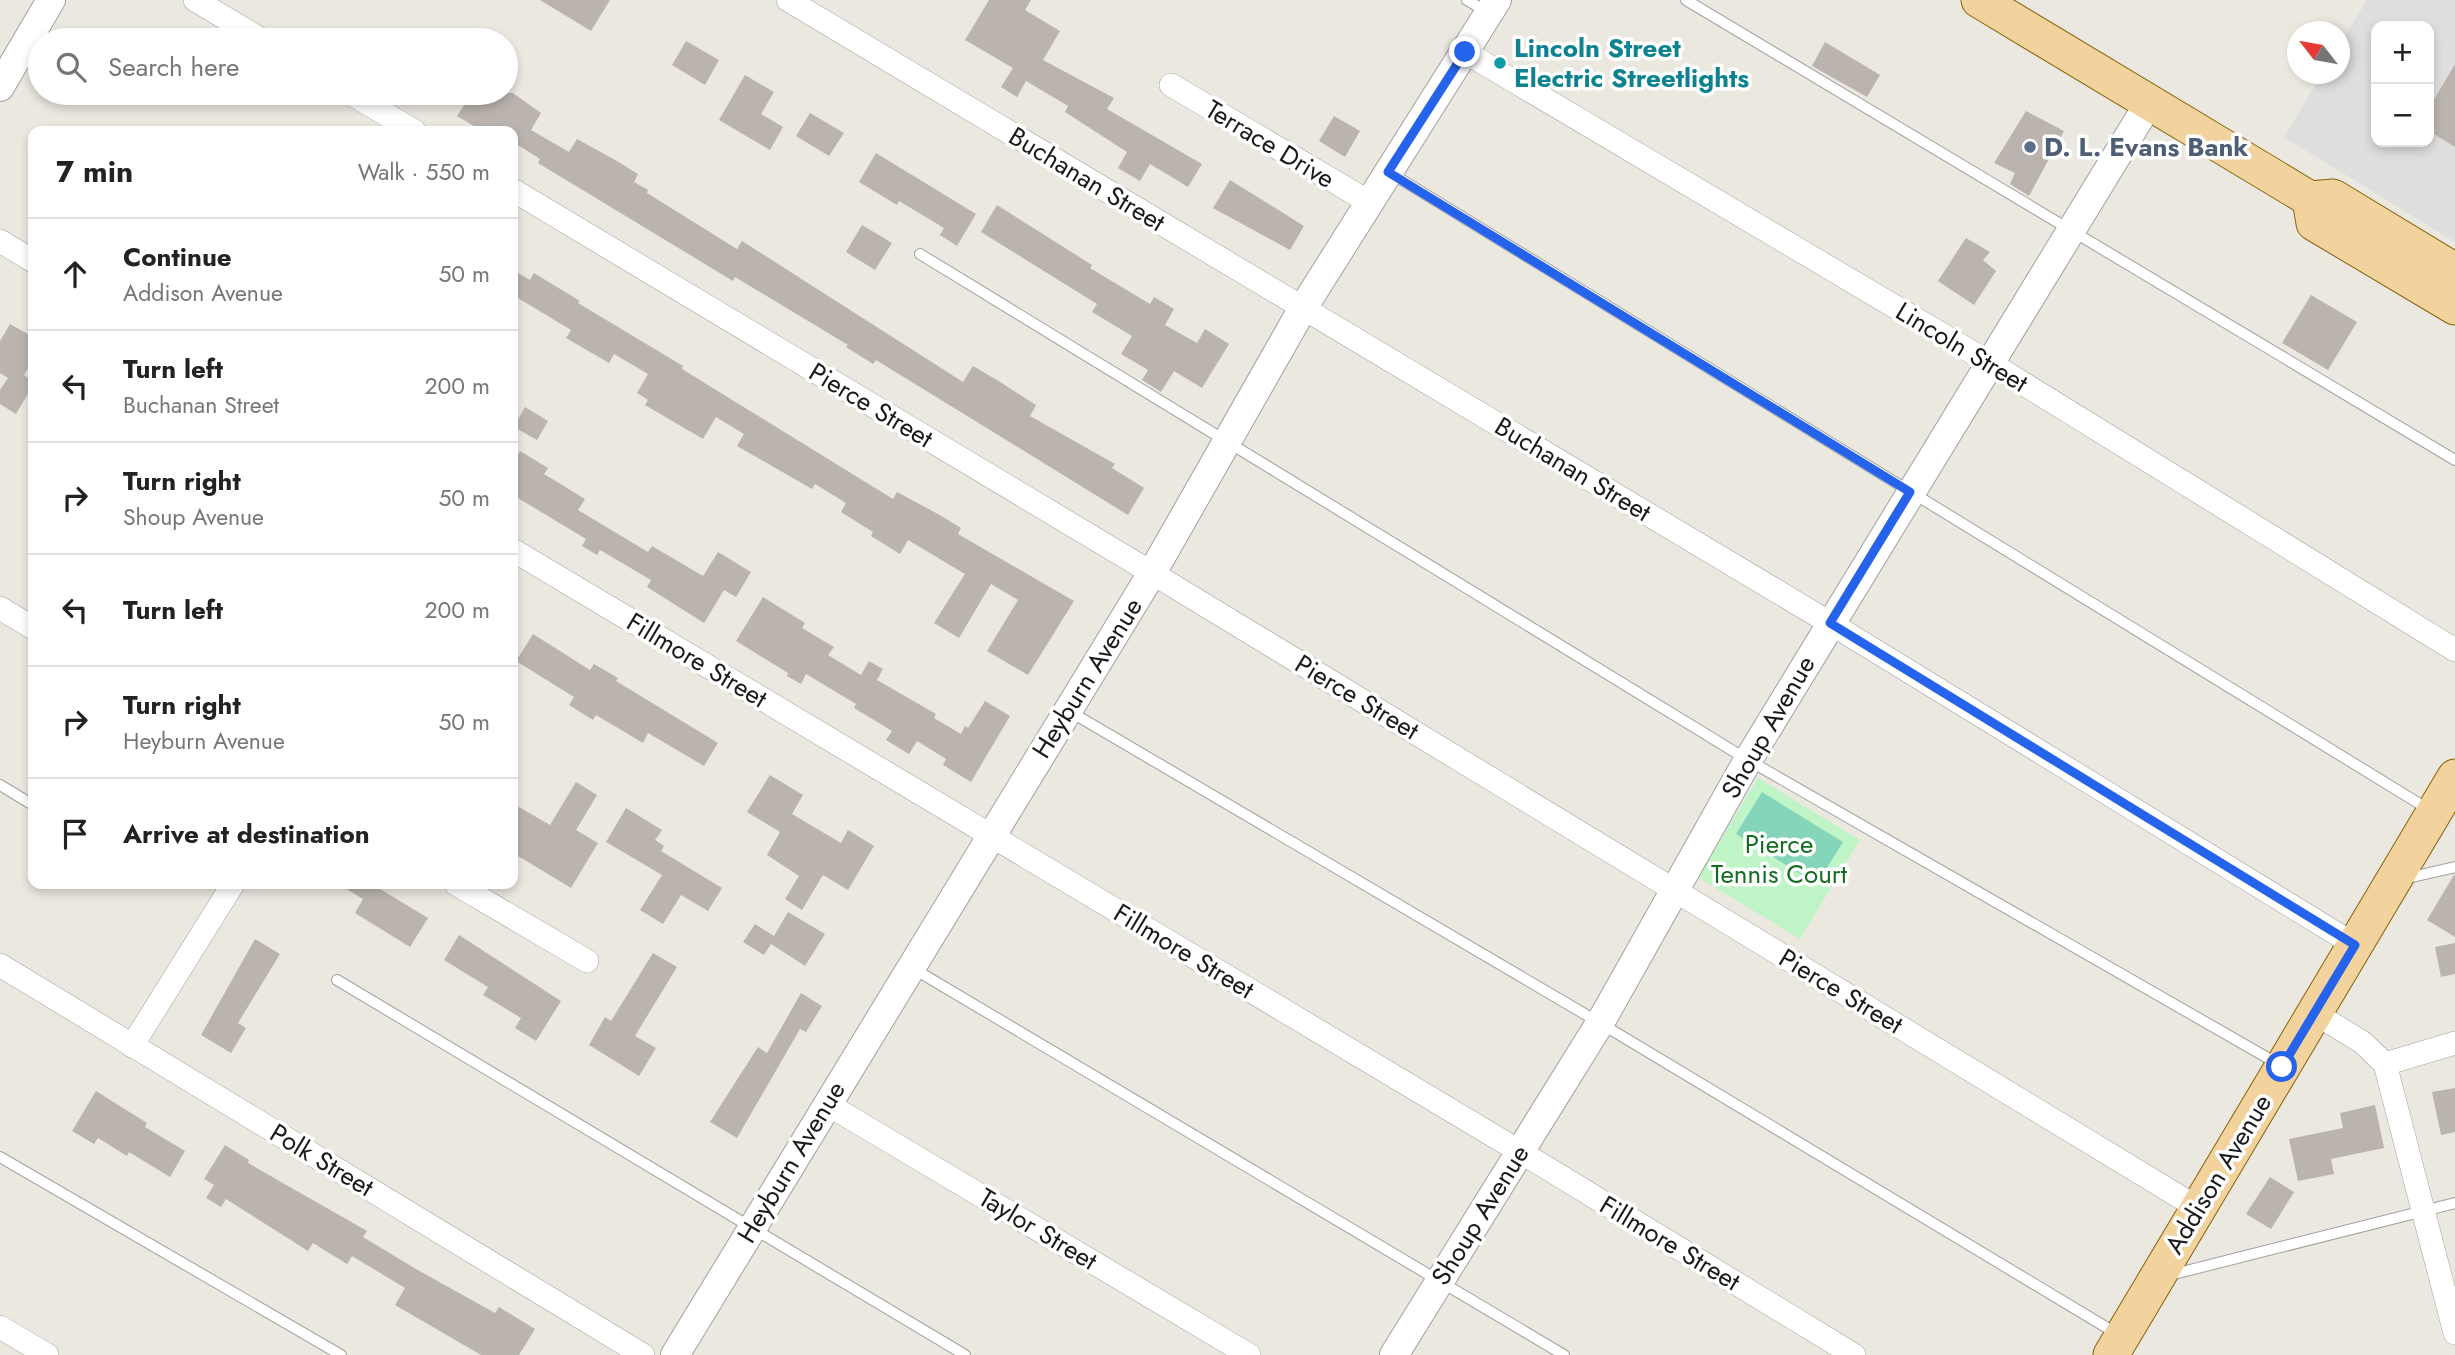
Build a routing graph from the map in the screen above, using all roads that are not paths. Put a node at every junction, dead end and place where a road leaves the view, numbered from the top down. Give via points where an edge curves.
1 (51, 0) edge
2 (195, 0) edge
3 (788, 0) edge
4 (1686, 0) edge
5 (1979, 0) edge
6 (1484, 4) edge
7 (35, 28) edge
8 (242, 28) edge
9 (28, 39) edge
10 (1465, 52) junction
11 (1171, 85) dead end
12 (0, 87) edge
13 (2150, 103) junction
14 (370, 105) edge
15 (406, 126) edge
16 (1388, 172) junction
17 (518, 193) edge
18 (2310, 199) junction
19 (1368, 202) junction
20 (2071, 230) junction
21 (0, 241) edge
22 (920, 254) dead end
23 (28, 258) edge
24 (2455, 271) edge
25 (2455, 307) edge
26 (1303, 308) junction
27 (1990, 363) junction
28 (1226, 443) junction
29 (2455, 460) edge
30 (1910, 492) junction
31 (518, 553) edge
32 (1152, 573) junction
33 (0, 608) edge
34 (1830, 623) junction
35 (28, 625) edge
36 (2455, 650) edge
37 (1069, 710) junction
38 (1748, 760) junction
39 (2455, 777) edge
40 (0, 785) edge
41 (28, 802) edge
42 (2434, 813) junction
43 (989, 835) junction
44 (2455, 867) edge
45 (2392, 882) junction
46 (230, 889) edge
47 (465, 889) edge
48 (1674, 889) junction
49 (2355, 945) junction
50 (587, 961) dead end
51 (0, 965) edge
52 (910, 966) junction
53 (337, 980) dead end
54 (2314, 1013) junction
55 (1600, 1023) junction
56 (2455, 1043) edge
57 (132, 1046) junction
58 (2385, 1063) junction
59 (2282, 1067) junction
60 (827, 1104) junction
61 (1519, 1151) junction
62 (0, 1157) edge
63 (2455, 1203) edge
64 (2198, 1209) junction
65 (2423, 1212) junction
66 (751, 1228) junction
67 (2157, 1278) junction
68 (1440, 1281) junction
69 (0, 1327) edge
70 (2455, 1333) edge
71 (2116, 1346) edge
72 (47, 1355) edge
73 (341, 1355) edge
74 (643, 1355) edge
75 (675, 1355) edge
76 (965, 1355) edge
77 (1249, 1355) edge
78 (1394, 1355) edge
79 (1564, 1355) edge
80 (1854, 1355) edge

1 - 7 street
2 - 8 street
3 - 26 street, Buchanan Street
4 - 20 lane
5 - 13 main road
6 - 10 street, Heyburn Avenue
9 - 12 street
10 - 16 street, Heyburn Avenue
10 - 27 street, Lincoln Street
11 - 19 street, Terrace Drive
13 - 18 main road
13 - 20 street, Shoup Avenue
14 - 15 street
16 - 19 street, Heyburn Avenue
16 - 30 lane
17 - 32 street, Pierce Street
18 - 24 main road via 2333,197
18 - 25 main road via 2314,223
19 - 26 street, Heyburn Avenue
20 - 27 street, Shoup Avenue
20 - 29 lane
21 - 23 street
22 - 28 lane
26 - 28 street, Heyburn Avenue
26 - 34 street, Buchanan Street
27 - 30 street, Shoup Avenue
27 - 36 street, Lincoln Street
28 - 32 street, Heyburn Avenue
28 - 38 lane
30 - 34 street, Shoup Avenue
30 - 42 lane
31 - 43 street, Fillmore Street
32 - 37 street, Heyburn Avenue
32 - 48 street, Pierce Street
33 - 35 street
34 - 38 street, Shoup Avenue
34 - 49 street, Buchanan Street
37 - 43 street, Heyburn Avenue
37 - 55 lane
38 - 48 street, Shoup Avenue
38 - 59 lane
39 - 42 main road, Addison Avenue
40 - 41 lane
42 - 45 main road, Addison Avenue
43 - 52 street, Heyburn Avenue
43 - 61 street, Fillmore Street
44 - 45 lane
45 - 49 main road, Addison Avenue
46 - 57 street
47 - 50 street
48 - 55 street, Shoup Avenue
48 - 64 street, Pierce Street
49 - 54 main road, Addison Avenue
51 - 57 street, Polk Street
52 - 60 street, Heyburn Avenue
52 - 68 lane
53 - 66 lane
54 - 58 street via 2362,1042
54 - 59 main road, Addison Avenue
55 - 61 street, Shoup Avenue
55 - 71 lane
56 - 58 street
57 - 74 street, Polk Street
58 - 65 street
59 - 64 main road, Addison Avenue
60 - 66 street, Heyburn Avenue
60 - 77 street, Taylor Street
61 - 68 street, Shoup Avenue
61 - 80 street, Fillmore Street
62 - 73 lane
63 - 65 lane
64 - 67 main road, Addison Avenue
65 - 67 lane
65 - 70 street
66 - 75 street, Heyburn Avenue
66 - 76 lane
67 - 71 main road, Addison Avenue
68 - 78 street, Shoup Avenue
68 - 79 lane
69 - 72 street

